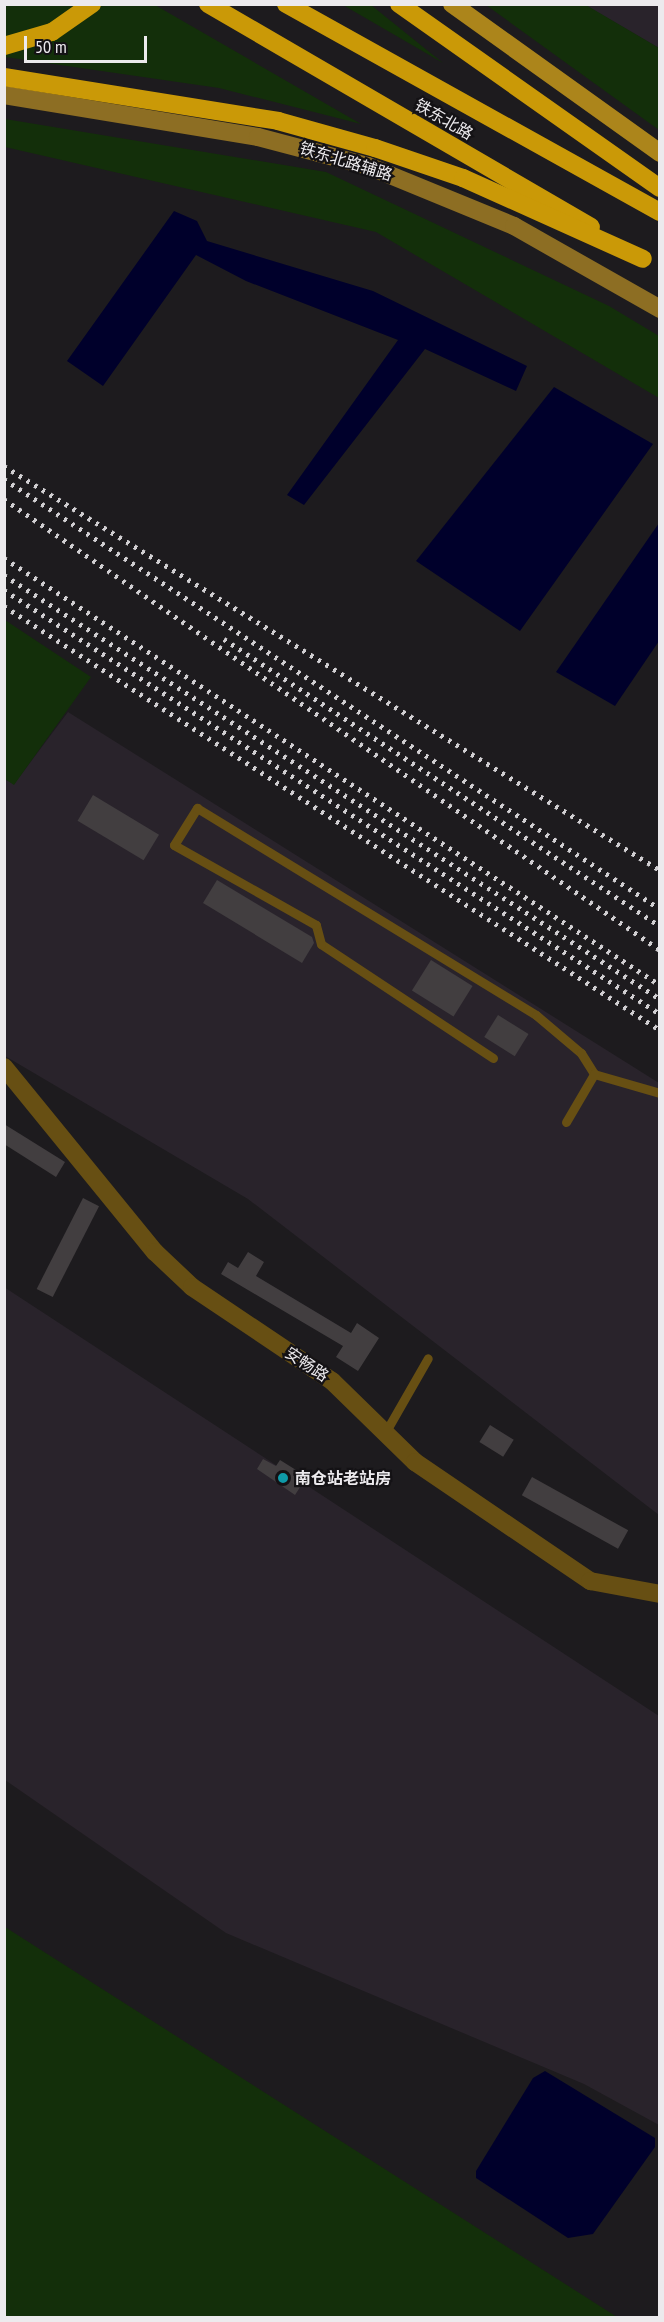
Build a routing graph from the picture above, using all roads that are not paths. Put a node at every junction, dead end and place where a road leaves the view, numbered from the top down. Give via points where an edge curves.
1 (92, 4) edge
2 (208, 4) edge
3 (286, 4) edge
4 (399, 4) edge
5 (452, 4) edge
6 (4, 46) edge
7 (4, 77) edge
8 (4, 95) edge
9 (660, 153) edge
10 (660, 188) edge
11 (660, 212) edge
12 (643, 259) junction
13 (660, 268) edge
14 (660, 309) edge
15 (494, 1058) dead end
16 (4, 1067) edge
17 (594, 1074) junction
18 (660, 1094) edge
19 (566, 1122) dead end
20 (428, 1358) dead end
21 (385, 1433) junction
22 (660, 1594) edge

1 - 6 highway via 52,32
2 - 12 highway, 铁东北路
3 - 11 highway, 铁东北路
4 - 10 highway
5 - 9 main road
7 - 12 highway via 278,121 386,151 463,178
8 - 14 street, 铁东北路辅路 via 258,137 368,166 514,226
12 - 13 highway, 铁东北路
15 - 17 lane via 321,944 316,925 174,845 197,808 536,1015 581,1053
16 - 21 street, 安畅路 via 174,1272 332,1381
17 - 18 lane
17 - 19 lane
20 - 21 lane
21 - 22 street, 安畅路 via 416,1462 590,1581

